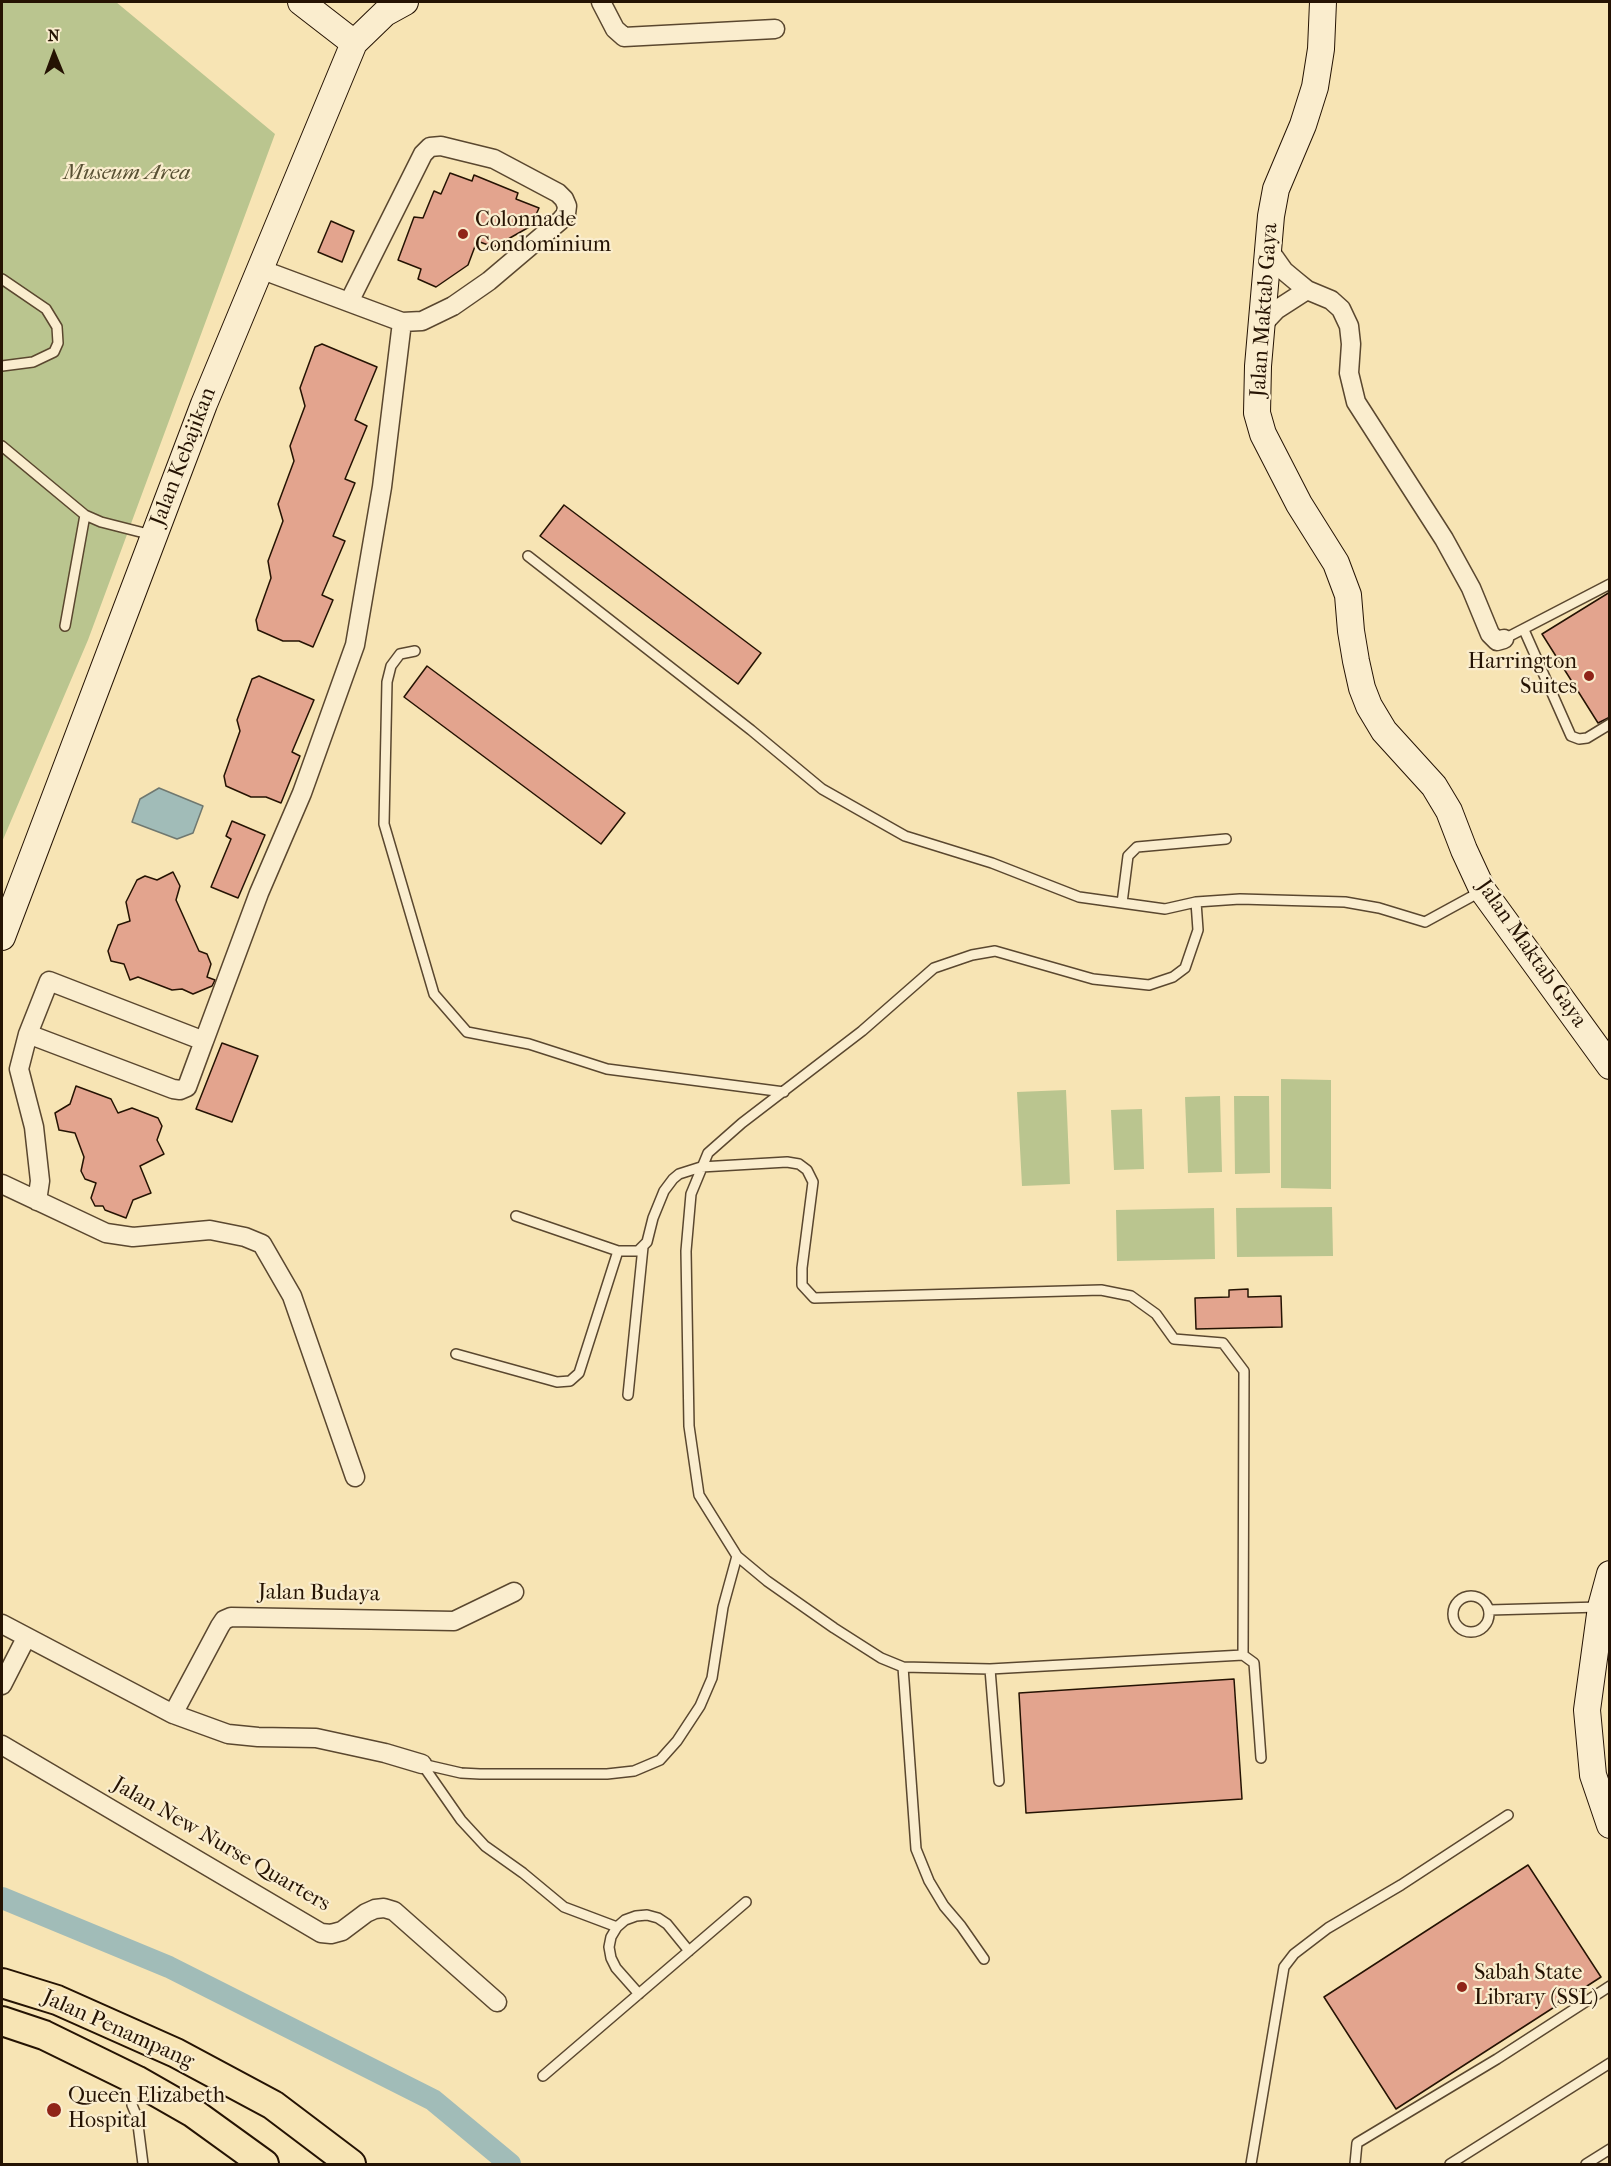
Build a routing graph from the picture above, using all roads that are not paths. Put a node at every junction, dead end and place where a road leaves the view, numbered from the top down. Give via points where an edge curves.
1 (301, 2) edge
2 (405, 2) edge
3 (601, 2) edge
4 (1323, 2) edge
5 (775, 29) dead end
6 (354, 43) junction
7 (1267, 247) junction
8 (260, 269) junction
9 (2, 279) edge
10 (1307, 290) junction
11 (349, 302) junction
12 (402, 322) junction
13 (1262, 324) junction
14 (2, 366) edge
15 (2, 447) edge
16 (86, 515) junction
17 (154, 535) junction
18 (528, 556) dead end
19 (1610, 584) edge
20 (65, 626) dead end
21 (1524, 630) junction
22 (1504, 639) joint
23 (416, 651) dead end
24 (1610, 724) edge
25 (1226, 839) dead end
26 (1483, 891) junction
27 (1196, 902) junction
28 (1122, 903) junction
29 (2, 937) edge
30 (28, 1034) junction
31 (204, 1041) junction
32 (1610, 1066) edge
33 (784, 1092) junction
34 (701, 1167) junction
35 (2, 1184) edge
36 (37, 1200) junction
37 (516, 1216) dead end
38 (643, 1247) junction
39 (618, 1251) junction
40 (456, 1354) dead end
41 (628, 1395) dead end
42 (356, 1476) dead end
43 (737, 1556) junction
44 (1610, 1574) edge
45 (514, 1592) dead end
46 (1600, 1607) junction
47 (1489, 1610) dead end
48 (2, 1624) edge
49 (26, 1638) junction
50 (1243, 1655) junction
51 (903, 1667) junction
52 (990, 1670) junction
53 (2, 1684) edge
54 (173, 1714) junction
55 (2, 1745) edge
56 (1261, 1758) dead end
57 (422, 1764) junction
58 (999, 1781) dead end
59 (1508, 1815) dead end
60 (1608, 1819) edge
61 (746, 1902) dead end
62 (617, 1927) junction
63 (689, 1951) junction
64 (984, 1959) dead end
65 (2, 1983) edge
66 (1610, 1986) edge
67 (639, 1994) junction
68 (57, 2000) junction
69 (497, 2002) dead end
70 (2, 2021) edge
71 (44, 2035) junction
72 (1610, 2063) edge
73 (543, 2076) dead end
74 (136, 2080) junction
75 (1610, 2149) edge
76 (143, 2164) edge
77 (264, 2164) edge
78 (351, 2164) edge
79 (1251, 2164) edge
80 (1355, 2164) edge
81 (1450, 2164) edge
82 (1586, 2164) edge

1 - 6 street
2 - 6 street, Jalan Kebajikan via 385,13
3 - 5 street via 615,29 624,37
4 - 7 street, Jalan Maktab Gaya via 1315,87 1276,189
6 - 8 street, Jalan Kebajikan
7 - 10 street via 1284,271
7 - 13 street, Jalan Maktab Gaya
8 - 11 street
8 - 17 street, Jalan Kebajikan
9 - 14 lane via 46,309 57,327 58,343 54,352 33,362
10 - 13 street
10 - 22 street via 1341,309 1349,326 1349,373 1356,402 1444,539 1490,634 1497,640
11 - 12 street
11 - 12 street via 430,147 441,146 494,159 564,199 566,214 561,220 489,281 453,306 422,321
12 - 31 street via 382,487 355,645
13 - 26 street, Jalan Maktab Gaya via 1257,413 1263,434 1299,504 1340,574 1348,595 1362,688 1384,731 1434,786
15 - 16 lane
16 - 17 lane
16 - 20 lane
17 - 29 street, Jalan Kebajikan
18 - 28 lane via 822,789 905,836 992,863 1079,897
19 - 21 lane
21 - 22 lane
21 - 24 lane via 1571,736 1587,738
23 - 33 lane via 400,654 391,666 387,682 384,824 434,994 467,1032 529,1044 607,1069
25 - 28 lane via 1137,847 1128,856
26 - 27 lane via 1425,922 1345,902
26 - 32 street, Jalan Maktab Gaya
27 - 28 lane via 1165,909
27 - 33 lane via 1198,930 1185,968 1173,977 1149,985 1118,983 994,951 972,955 934,968
30 - 31 street via 180,1090 187,1087
30 - 31 street via 49,981
30 - 36 street via 19,1069 33,1127 40,1181
33 - 34 lane via 708,1153
34 - 38 lane via 673,1179 664,1191
34 - 43 lane via 691,1194 686,1251 689,1426 699,1495
34 - 50 lane via 787,1162 807,1170 813,1182 801,1268 802,1285 814,1298 1101,1290 1131,1296 1156,1314 1174,1339 1223,1343 1244,1371
35 - 36 street
36 - 42 street via 106,1233 133,1237 210,1230 262,1244 292,1296
37 - 39 lane
38 - 39 lane via 638,1251
38 - 41 lane
39 - 40 lane via 579,1373 570,1381 557,1382
43 - 51 lane via 834,1628
43 - 57 lane via 723,1607 712,1677 700,1706 660,1760 634,1771 607,1774 461,1773
44 - 46 street
45 - 54 street, Jalan Budaya via 453,1621 231,1617 220,1626
46 - 47 lane
46 - 60 street via 1587,1710 1593,1775
48 - 49 street
49 - 53 street
49 - 54 street
50 - 52 lane
50 - 56 lane via 1254,1663
51 - 52 lane
51 - 64 lane via 916,1849 944,1906
52 - 58 lane
54 - 57 street via 228,1734 316,1738
55 - 69 street, Jalan New Nurse Quarters via 321,1933 342,1931 375,1909 394,1911
57 - 62 lane via 460,1820 485,1846 564,1907
59 - 79 lane via 1328,1928 1294,1954 1284,1967
61 - 63 lane
62 - 63 lane via 636,1916 658,1918
62 - 67 lane via 611,1936 611,1958
63 - 67 lane
65 - 68 main road, Jalan Penampang
66 - 80 lane via 1357,2143
67 - 73 lane
68 - 71 main road via 46,2003 41,2012
68 - 78 main road, Jalan Penampang via 176,2053 273,2105
70 - 71 main road, Jalan Penampang
71 - 74 main road, Jalan Penampang
72 - 81 lane
74 - 76 lane via 132,2105
74 - 77 main road, Jalan Penampang via 192,2112
75 - 82 lane

